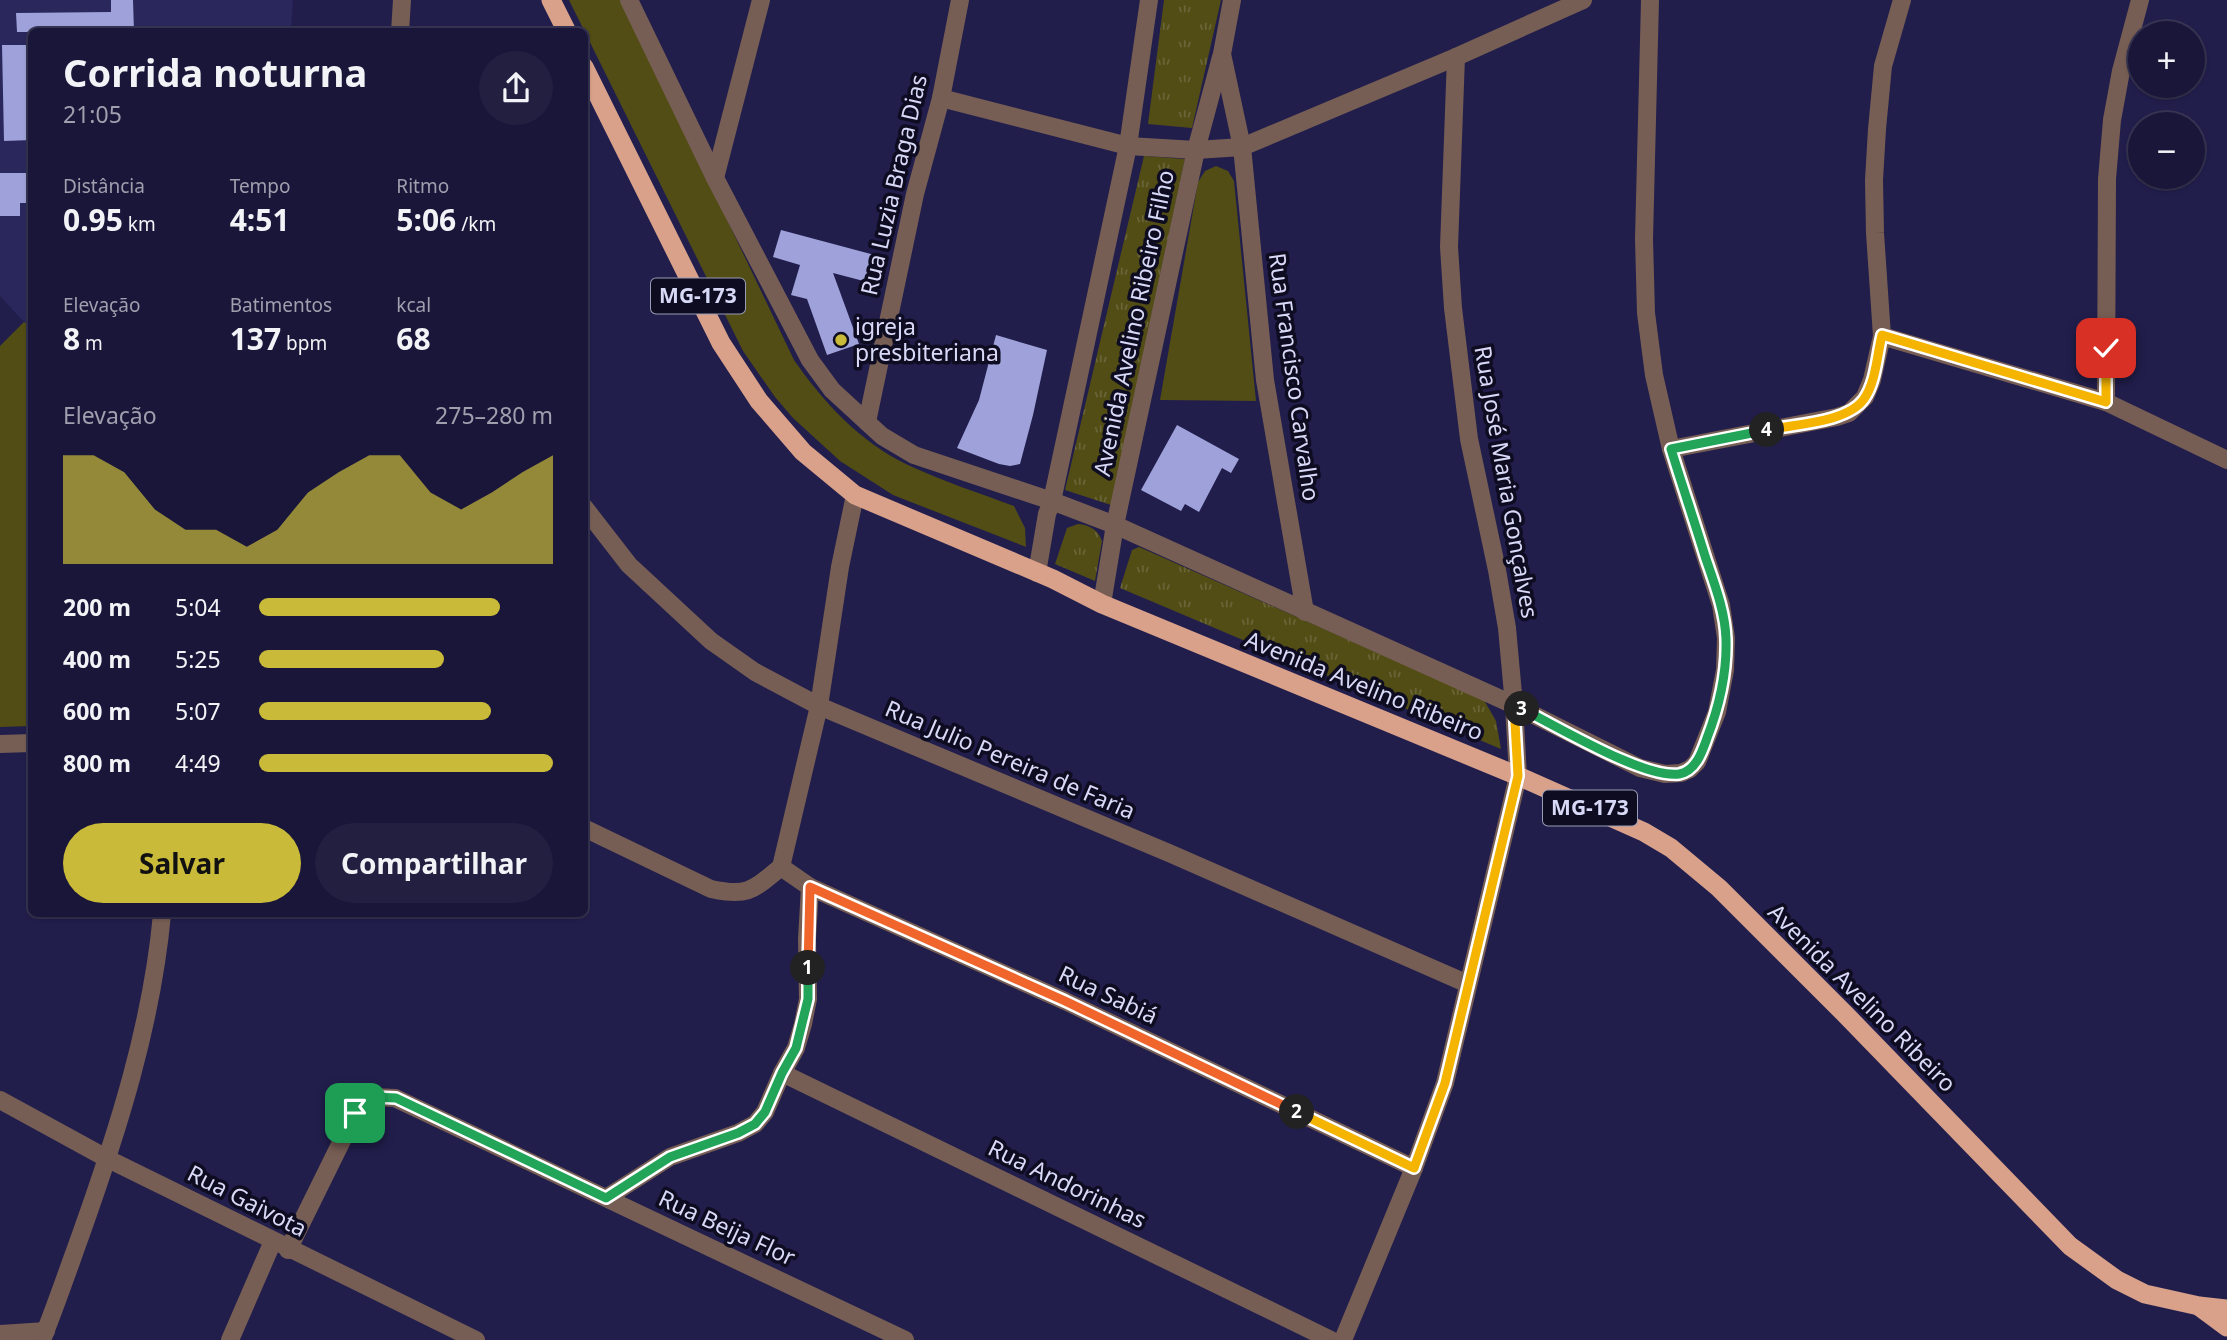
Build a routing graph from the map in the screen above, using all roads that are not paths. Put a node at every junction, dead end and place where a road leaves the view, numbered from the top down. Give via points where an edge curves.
1 (402, 0) edge
2 (551, 0) edge
3 (629, 0) edge
4 (761, 0) edge
5 (960, 0) edge
6 (1149, 0) edge
7 (1232, 0) edge
8 (1583, 0) edge
9 (1650, 0) edge
10 (1902, 0) edge
11 (2140, 0) edge
12 (400, 28) edge
13 (565, 28) edge
14 (1222, 54) junction
15 (1456, 57) junction
16 (588, 75) edge
17 (941, 98) junction
18 (1128, 146) junction
19 (1242, 147) junction
20 (1196, 150) junction
21 (715, 178) junction
22 (1882, 335) junction
23 (2106, 402) junction
24 (867, 422) junction
25 (1671, 449) junction
26 (2227, 460) edge
27 (855, 495) junction
28 (1052, 501) junction
29 (588, 512) edge
30 (1115, 525) junction
31 (1037, 573) junction
32 (1102, 604) junction
33 (1305, 612) junction
34 (1514, 705) junction
35 (819, 706) junction
36 (28, 743) edge
37 (0, 744) edge
38 (1518, 776) junction
39 (588, 830) edge
40 (781, 867) junction
41 (810, 887) junction
42 (162, 917) edge
43 (1468, 984) junction
44 (782, 1073) junction
45 (0, 1100) edge
46 (108, 1159) junction
47 (1414, 1168) junction
48 (606, 1198) junction
49 (280, 1245) junction
50 (2199, 1306) junction
51 (2227, 1308) edge
52 (2227, 1327) edge
53 (0, 1335) edge
54 (44, 1335) edge
55 (450, 1335) edge
56 (230, 1340) edge
57 (476, 1340) edge
58 (905, 1340) edge
59 (1331, 1340) edge
60 (1343, 1340) edge

1 - 12 street
2 - 13 highway
3 - 21 street, MG-173
4 - 21 street
5 - 17 street, Rua Luzia Braga Dias
6 - 18 street, Avenida Avelino Ribeiro Filho
7 - 14 street, Avenida Avelino Ribeiro Filho
8 - 15 street
9 - 25 street via 1646,313
10 - 22 street via 1884,66 1877,129 1875,233
11 - 23 street via 2121,71 2107,179
14 - 19 street, Avenida Avelino Ribeiro Filho
14 - 20 street, Avenida Avelino Ribeiro Filho
15 - 19 street
15 - 34 street, Rua José Maria Gonçalves via 1449,247 1453,307 1469,439 1507,628
16 - 27 highway, Avenida Avelino Ribeiro / MG-173 via 721,343 759,401 803,452
17 - 18 street
17 - 24 street, Rua Luzia Braga Dias via 915,194
18 - 20 street
18 - 28 street, Avenida Avelino Ribeiro Filho
19 - 20 street
19 - 33 street, Rua Francisco Carvalho via 1265,380
20 - 30 street, Avenida Avelino Ribeiro Filho
21 - 24 street, MG-173 via 810,360 832,390
22 - 23 street
22 - 25 street via 1865,397 1849,413
23 - 26 street
24 - 28 street, MG-173 via 914,455
25 - 34 street via 1721,605 1726,638 1717,712 1697,762 1681,774 1640,768
27 - 31 highway, Avenida Avelino Ribeiro / MG-173
27 - 35 street
28 - 30 street
28 - 31 street, Avenida Avelino Ribeiro Filho
29 - 35 street, Rua Julio Pereira de Faria via 629,565 711,641 755,672
30 - 32 street, Avenida Avelino Ribeiro Filho
30 - 33 street
31 - 32 highway, Avenida Avelino Ribeiro / MG-173
32 - 38 highway, Avenida Avelino Ribeiro / MG-173
33 - 34 street
34 - 38 street, Rua José Maria Gonçalves
35 - 40 street
35 - 43 street, Rua Julio Pereira de Faria
36 - 37 street
38 - 43 street, Rua José Maria Gonçalves
38 - 50 highway, Avenida Avelino Ribeiro / MG-173 via 1671,848 1719,888 2070,1246 2136,1289
39 - 40 street via 710,889 753,890
40 - 41 street, Rua Sabiá
41 - 44 street via 808,999 796,1048
41 - 47 street, Rua Sabiá via 1065,1001
42 - 46 street via 152,994
43 - 47 street, Rua José Maria Gonçalves via 1445,1083
44 - 48 street via 755,1124 670,1157
44 - 59 street, Rua Andorinhas
45 - 46 street, Rua Gaivota
46 - 49 street, Rua Gaivota
46 - 54 street
47 - 60 street, Rua José Maria Gonçalves
48 - 49 street, Rua Beija Flor via 396,1098 374,1097 361,1102
48 - 58 street, Rua Beija Flor
49 - 55 street, Rua Gaivota
49 - 56 street
50 - 51 highway, MG-173
50 - 52 highway, MG-173
53 - 54 street
55 - 57 street, Rua Gaivota

